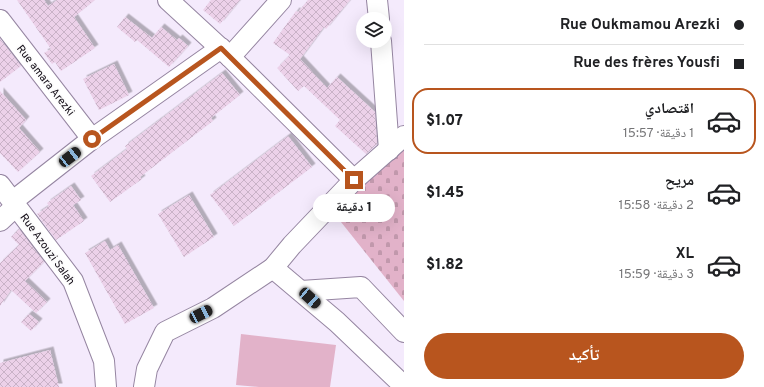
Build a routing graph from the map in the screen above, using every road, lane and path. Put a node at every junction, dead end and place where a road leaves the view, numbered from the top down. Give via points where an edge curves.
1 (168, 0) edge
2 (281, 0) edge
3 (377, 0) edge
4 (378, 12) edge
5 (0, 20) edge
6 (382, 48) edge
7 (225, 53) junction
8 (404, 136) edge
9 (92, 139) junction
10 (390, 150) junction
11 (354, 180) junction
12 (0, 185) edge
13 (14, 203) junction
14 (0, 221) edge
15 (273, 268) junction
16 (301, 291) junction
17 (404, 332) edge
18 (400, 376) edge
19 (106, 387) edge
20 (144, 387) edge

1 - 7 street
2 - 7 street
3 - 4 street
5 - 9 street, Rue amara Arezki
6 - 10 street
7 - 9 street
7 - 11 street
8 - 10 street
9 - 13 street
10 - 11 street
11 - 15 street via 292,244
12 - 13 street, Rue Azouzi Salah
13 - 14 street
13 - 19 street, Rue Azouzi Salah via 73,281 104,362
15 - 16 street
15 - 20 street via 213,308 165,332 147,369
16 - 17 street via 361,287
16 - 18 street

